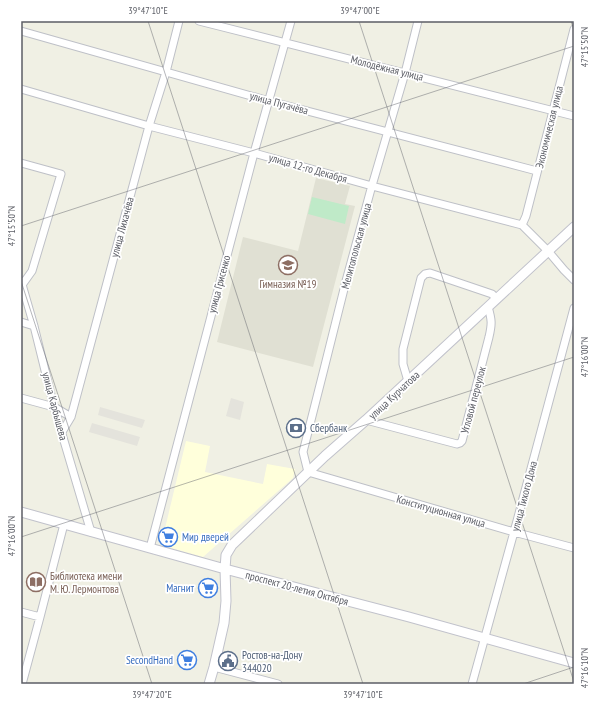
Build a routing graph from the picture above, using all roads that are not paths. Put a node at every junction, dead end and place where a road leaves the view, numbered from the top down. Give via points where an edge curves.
1 (179, 21) edge
2 (199, 21) edge
3 (291, 21) edge
4 (418, 21) edge
5 (574, 29) edge
6 (21, 31) edge
7 (285, 42) junction
8 (166, 72) junction
9 (405, 73) junction
10 (21, 89) edge
11 (268, 101) junction
12 (553, 110) junction
13 (574, 116) edge
14 (149, 126) junction
15 (387, 133) junction
16 (254, 153) junction
17 (21, 163) edge
18 (537, 171) junction
19 (372, 186) junction
20 (522, 225) junction
21 (574, 227) edge
22 (548, 251) junction
23 (574, 280) edge
24 (22, 283) edge
25 (498, 299) junction
26 (488, 307) junction
27 (574, 308) edge
28 (21, 322) edge
29 (34, 326) junction
30 (408, 381) junction
31 (21, 398) edge
32 (54, 407) junction
33 (71, 417) junction
34 (366, 420) junction
35 (62, 432) junction
36 (308, 472) junction
37 (21, 512) edge
38 (64, 524) junction
39 (91, 532) junction
40 (514, 532) junction
41 (150, 548) junction
42 (574, 548) edge
43 (225, 568) junction
44 (21, 612) edge
45 (40, 617) junction
46 (485, 638) junction
47 (574, 663) edge
48 (214, 667) junction
49 (22, 684) edge
50 (209, 684) edge
51 (278, 684) edge
52 (472, 684) edge

1 - 8 street, улица Лихачёва
2 - 7 street, Молодёжная улица
3 - 7 street, улица Грисенко
4 - 9 street, Мелитопольская улица
5 - 12 street, Экономическая улица
6 - 8 street, улица Пугачёва
7 - 9 street, Молодёжная улица
7 - 11 street, улица Грисенко
8 - 11 street, улица Пугачёва
8 - 14 street, улица Лихачёва
9 - 12 street, Молодёжная улица
9 - 15 street, Мелитопольская улица
10 - 14 street, улица 12-го Декабря
11 - 15 street, улица Пугачёва
11 - 16 street, улица Грисенко
12 - 13 street, Молодёжная улица
12 - 18 street, Экономическая улица
14 - 16 street, улица 12-го Декабря
14 - 33 street, улица Лихачёва
15 - 18 street, улица Пугачёва
15 - 19 street, Мелитопольская улица
16 - 19 street, улица 12-го Декабря
16 - 41 street, улица Грисенко
17 - 24 street via 61,174 32,271
18 - 20 street, Экономическая улица
19 - 20 street, улица 12-го Декабря
19 - 36 street, Мелитопольская улица via 302,452
20 - 22 street
21 - 22 street, улица Курчатова
22 - 23 street
22 - 25 street, улица Курчатова
24 - 29 street, улица Карбышева
25 - 26 street, улица Курчатова
25 - 30 street via 492,294 430,273 424,274 403,349 403,364
26 - 30 street, улица Курчатова
26 - 34 street, Угловой переулок via 492,324 460,443
27 - 40 street, улица Тихого Дона
28 - 29 street
29 - 32 street, улица Карбышева
30 - 34 street, улица Курчатова
31 - 32 street
32 - 33 street
32 - 35 street, улица Карбышева
33 - 35 street, улица Лихачёва
34 - 36 street, улица Курчатова
35 - 39 street, улица Карбышева
36 - 40 street, Конституционная улица
36 - 43 street, улица Курчатова via 232,545 226,555
37 - 38 street, проспект 20-летия Октября
38 - 39 street, проспект 20-летия Октября
38 - 45 street
39 - 41 street, проспект 20-летия Октября
40 - 42 street, Конституционная улица
40 - 46 street, улица Тихого Дона
41 - 43 street, проспект 20-летия Октября
43 - 46 street, проспект 20-летия Октября
43 - 48 street, улица Курчатова via 224,623
44 - 45 street
45 - 49 street
46 - 47 street, проспект 20-летия Октября
46 - 52 street, улица Тихого Дона
48 - 50 street, улица Курчатова
48 - 51 street

